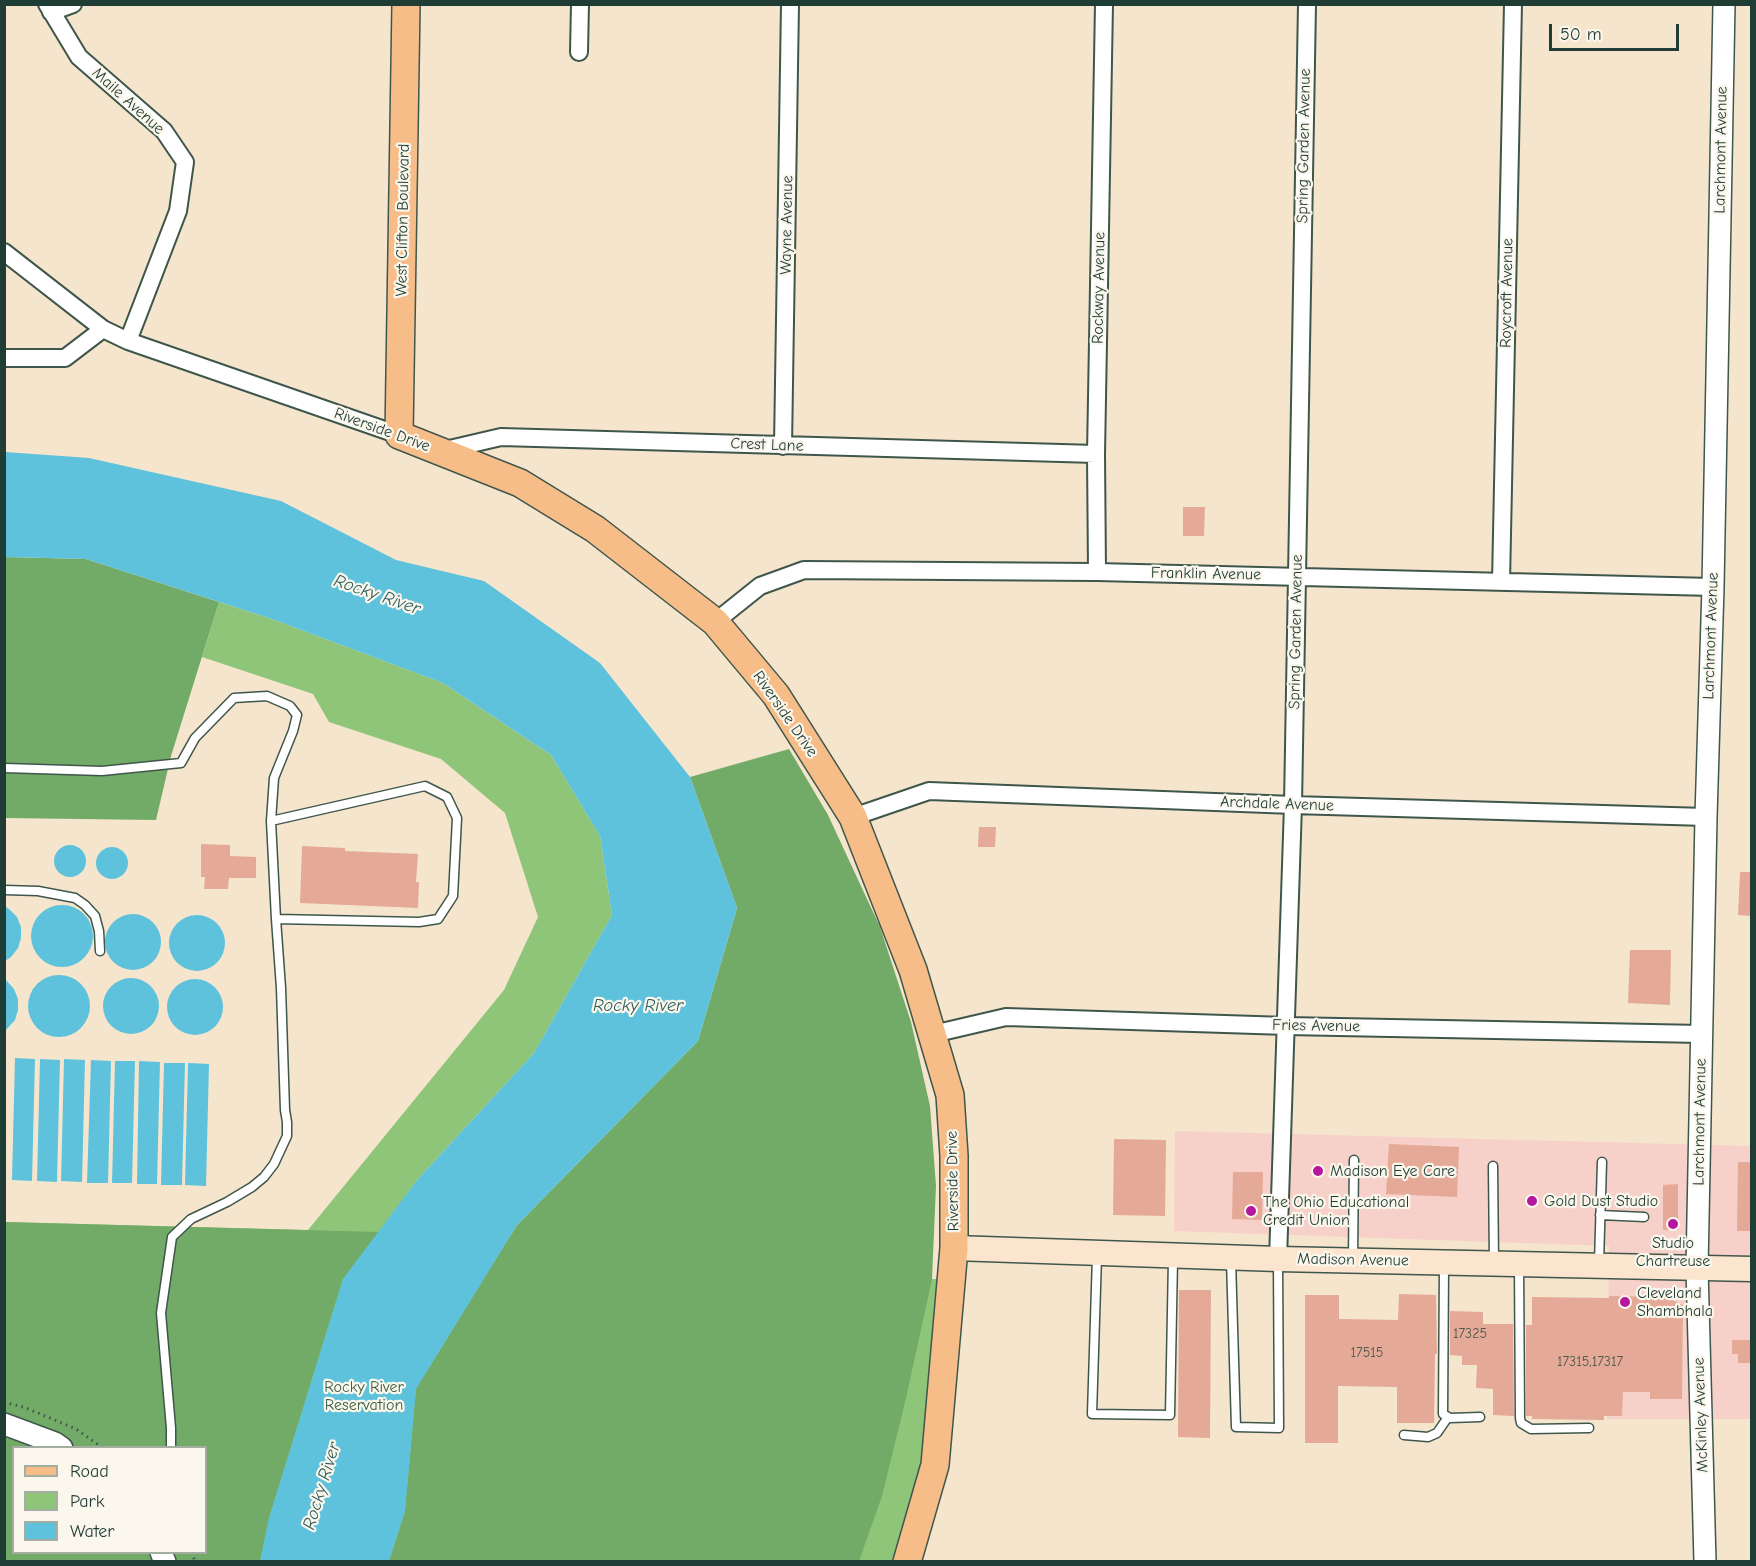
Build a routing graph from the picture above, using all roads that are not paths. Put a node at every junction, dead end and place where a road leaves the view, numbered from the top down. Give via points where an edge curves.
1 (74, 4) edge
2 (406, 4) edge
3 (580, 4) edge
4 (790, 4) edge
5 (1104, 4) edge
6 (1307, 4) edge
7 (1513, 4) edge
8 (1724, 4) edge
9 (49, 8) edge
10 (579, 52) dead end
11 (4, 252) edge
12 (103, 329) junction
13 (128, 341) junction
14 (4, 358) edge
15 (399, 435) junction
16 (783, 446) junction
17 (441, 451) junction
18 (1096, 454) junction
19 (1097, 572) junction
20 (1297, 576) junction
21 (1502, 582) junction
22 (1713, 587) junction
23 (715, 622) junction
24 (4, 768) edge
25 (1293, 805) junction
26 (853, 817) junction
27 (1706, 817) junction
28 (271, 820) junction
29 (4, 890) edge
30 (276, 920) junction
31 (100, 951) dead end
32 (1287, 1026) junction
33 (933, 1034) junction
34 (1702, 1034) junction
35 (1354, 1160) dead end
36 (1602, 1162) dead end
37 (1493, 1166) dead end
38 (1600, 1215) junction
39 (1644, 1217) dead end
40 (954, 1248) junction
41 (1098, 1253) junction
42 (1173, 1255) junction
43 (1231, 1257) junction
44 (1278, 1259) junction
45 (1353, 1260) junction
46 (1444, 1262) junction
47 (1494, 1263) junction
48 (1519, 1264) junction
49 (1599, 1266) junction
50 (1697, 1268) junction
51 (1752, 1269) edge
52 (1448, 1417) junction
53 (1480, 1417) dead end
54 (4, 1424) edge
55 (1589, 1428) dead end
56 (1404, 1435) dead end
57 (59, 1446) edge
58 (171, 1446) edge
59 (907, 1562) edge
60 (1705, 1562) edge

1 - 9 street
2 - 15 main road, West Clifton Boulevard
3 - 10 street
4 - 16 street, Wayne Avenue
5 - 18 street, Rockway Avenue
6 - 20 street, Spring Garden Avenue
7 - 21 street, Roycroft Avenue
8 - 22 street, Larchmont Avenue
9 - 13 street, Maile Avenue via 79,57 164,131 185,162 178,211
11 - 12 street, Riverside Drive
12 - 13 street, Riverside Drive
12 - 14 street via 65,358
13 - 15 street, Riverside Drive
15 - 17 main road, Riverside Drive
16 - 17 street, Crest Lane via 501,437
16 - 18 street, Crest Lane
17 - 23 main road, Riverside Drive via 520,483 595,529
18 - 19 street, Rockway Avenue
19 - 20 street, Franklin Avenue
19 - 23 street, Franklin Avenue via 804,570 760,586
20 - 21 street, Franklin Avenue
20 - 25 street, Spring Garden Avenue
21 - 22 street, Franklin Avenue
22 - 27 street, Larchmont Avenue
23 - 26 main road, Riverside Drive via 776,695
24 - 28 lane via 102,771 181,763 195,738 234,698 267,696 291,706 297,716 273,778
25 - 26 street, Archdale Avenue via 928,791
25 - 27 street, Archdale Avenue
25 - 32 street, Spring Garden Avenue
26 - 33 main road, Riverside Drive via 913,970
27 - 34 street, Larchmont Avenue
28 - 30 lane
28 - 30 lane via 425,786 447,797 457,818 453,896 438,920
29 - 31 lane via 75,898 95,916
30 - 58 lane via 287,1136 264,1177 227,1202 191,1219 172,1238 161,1313
32 - 33 street, Fries Avenue via 1006,1017
32 - 34 street, Fries Avenue
32 - 44 street, Spring Garden Avenue
33 - 40 main road, Riverside Drive via 951,1095
34 - 50 street, Larchmont Avenue
35 - 45 lane
36 - 38 lane
37 - 47 lane
38 - 39 lane
38 - 49 lane
40 - 41 main road, Madison Avenue
40 - 59 main road, Riverside Drive via 935,1465
41 - 42 main road, Madison Avenue
41 - 42 lane via 1092,1414 1170,1415
42 - 43 main road, Madison Avenue
43 - 44 main road, Madison Avenue
43 - 44 lane via 1236,1427 1279,1428
44 - 45 main road, Madison Avenue
45 - 46 main road, Madison Avenue
46 - 47 main road, Madison Avenue
46 - 52 lane via 1443,1414
47 - 48 main road, Madison Avenue
48 - 49 main road, Madison Avenue
48 - 55 lane via 1521,1423 1531,1429
49 - 50 main road, Madison Avenue
50 - 51 main road, Madison Avenue
50 - 60 street, McKinley Avenue
52 - 53 lane
52 - 56 lane via 1437,1433 1428,1437
54 - 57 street

